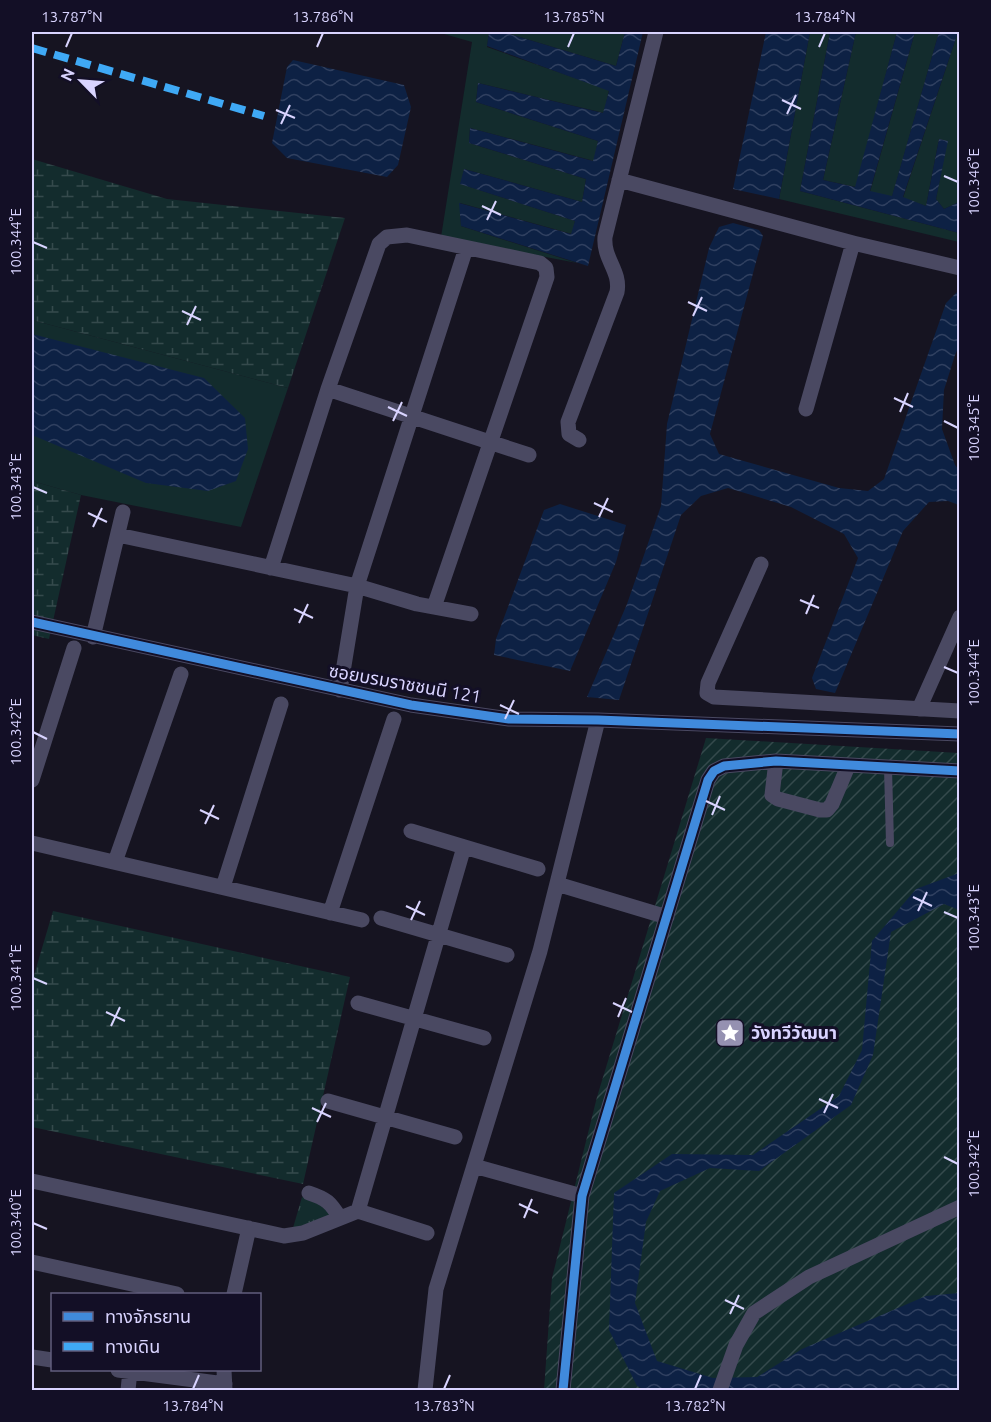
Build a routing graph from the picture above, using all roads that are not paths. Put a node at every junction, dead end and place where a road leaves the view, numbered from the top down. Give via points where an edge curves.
1 (656, 32) edge
2 (619, 180) junction
3 (853, 243) junction
4 (466, 248) junction
5 (960, 268) edge
6 (328, 389) junction
7 (806, 409) dead end
8 (410, 416) junction
9 (579, 440) dead end
10 (490, 441) junction
11 (529, 455) dead end
12 (123, 512) dead end
13 (118, 535) junction
14 (761, 564) dead end
15 (271, 568) junction
16 (357, 586) junction
17 (434, 607) junction
18 (471, 614) dead end
19 (960, 617) edge
20 (32, 622) edge
21 (93, 637) junction
22 (74, 648) dead end
23 (181, 674) dead end
24 (340, 690) junction
25 (281, 704) dead end
26 (919, 709) junction
27 (960, 711) edge
28 (394, 719) dead end
29 (598, 720) junction
30 (960, 734) edge
31 (776, 761) junction
32 (848, 766) junction
33 (888, 768) junction
34 (960, 771) edge
35 (32, 780) edge
36 (411, 831) dead end
37 (32, 843) edge
38 (890, 843) dead end
39 (464, 847) junction
40 (115, 862) junction
41 (538, 869) dead end
42 (556, 884) junction
43 (223, 887) junction
44 (330, 913) junction
45 (667, 917) junction
46 (381, 918) dead end
47 (362, 920) dead end
48 (440, 936) junction
49 (507, 956) dead end
50 (358, 1003) dead end
51 (415, 1019) junction
52 (484, 1038) dead end
53 (328, 1101) dead end
54 (384, 1118) junction
55 (455, 1137) dead end
56 (474, 1166) junction
57 (32, 1181) edge
58 (309, 1193) dead end
59 (582, 1196) junction
60 (960, 1207) edge
61 (358, 1211) junction
62 (340, 1218) junction
63 (249, 1228) junction
64 (427, 1233) dead end
65 (32, 1262) edge
66 (172, 1293) edge
67 (234, 1293) edge
68 (32, 1357) edge
69 (51, 1360) edge
70 (124, 1371) edge
71 (133, 1371) edge
72 (225, 1381) edge
73 (723, 1383) edge
74 (128, 1390) edge
75 (425, 1390) edge
76 (563, 1390) edge

1 - 2 street
2 - 3 street
2 - 9 street via 604,247 619,282 568,422 568,434
3 - 5 street
3 - 7 street
4 - 6 street via 407,235 387,237 379,244
4 - 8 street
4 - 10 street via 540,263 546,268 547,277
6 - 8 street
6 - 15 street
8 - 10 street
8 - 16 street
10 - 11 street
10 - 17 street
12 - 13 street
13 - 15 street
13 - 21 street
14 - 26 street via 707,693 714,697
15 - 16 street
16 - 17 street
16 - 24 street
17 - 18 street
19 - 26 street
20 - 21 street, ซอยบรมราชชนนี 121
21 - 24 street, ซอยบรมราชชนนี 121
22 - 35 street
23 - 40 street
24 - 29 street, ซอยบรมราชชนนี 121 via 509,719
25 - 43 street
26 - 27 street
28 - 44 street
29 - 30 street, ซอยบรมราชชนนี 121
29 - 42 street
31 - 32 street
31 - 32 street via 772,795 820,810 827,810 832,804
31 - 45 street via 724,766 714,771
32 - 33 street
33 - 34 street
33 - 38 lane
36 - 39 street
37 - 40 street
39 - 41 street
39 - 48 street
40 - 43 street
42 - 45 street
42 - 56 street via 540,951
43 - 44 street
44 - 47 street
45 - 59 street
46 - 48 street
48 - 49 street
48 - 51 street
50 - 51 street
51 - 52 street
51 - 54 street
53 - 54 street
54 - 55 street
54 - 61 street
56 - 59 street
56 - 75 street via 436,1289
57 - 63 street
58 - 62 street via 331,1203
59 - 76 street
60 - 73 street via 809,1277 754,1313 736,1346
61 - 62 street
61 - 64 street
62 - 63 street via 293,1236
63 - 67 street
65 - 66 street
68 - 69 street
70 - 74 street
71 - 72 street

